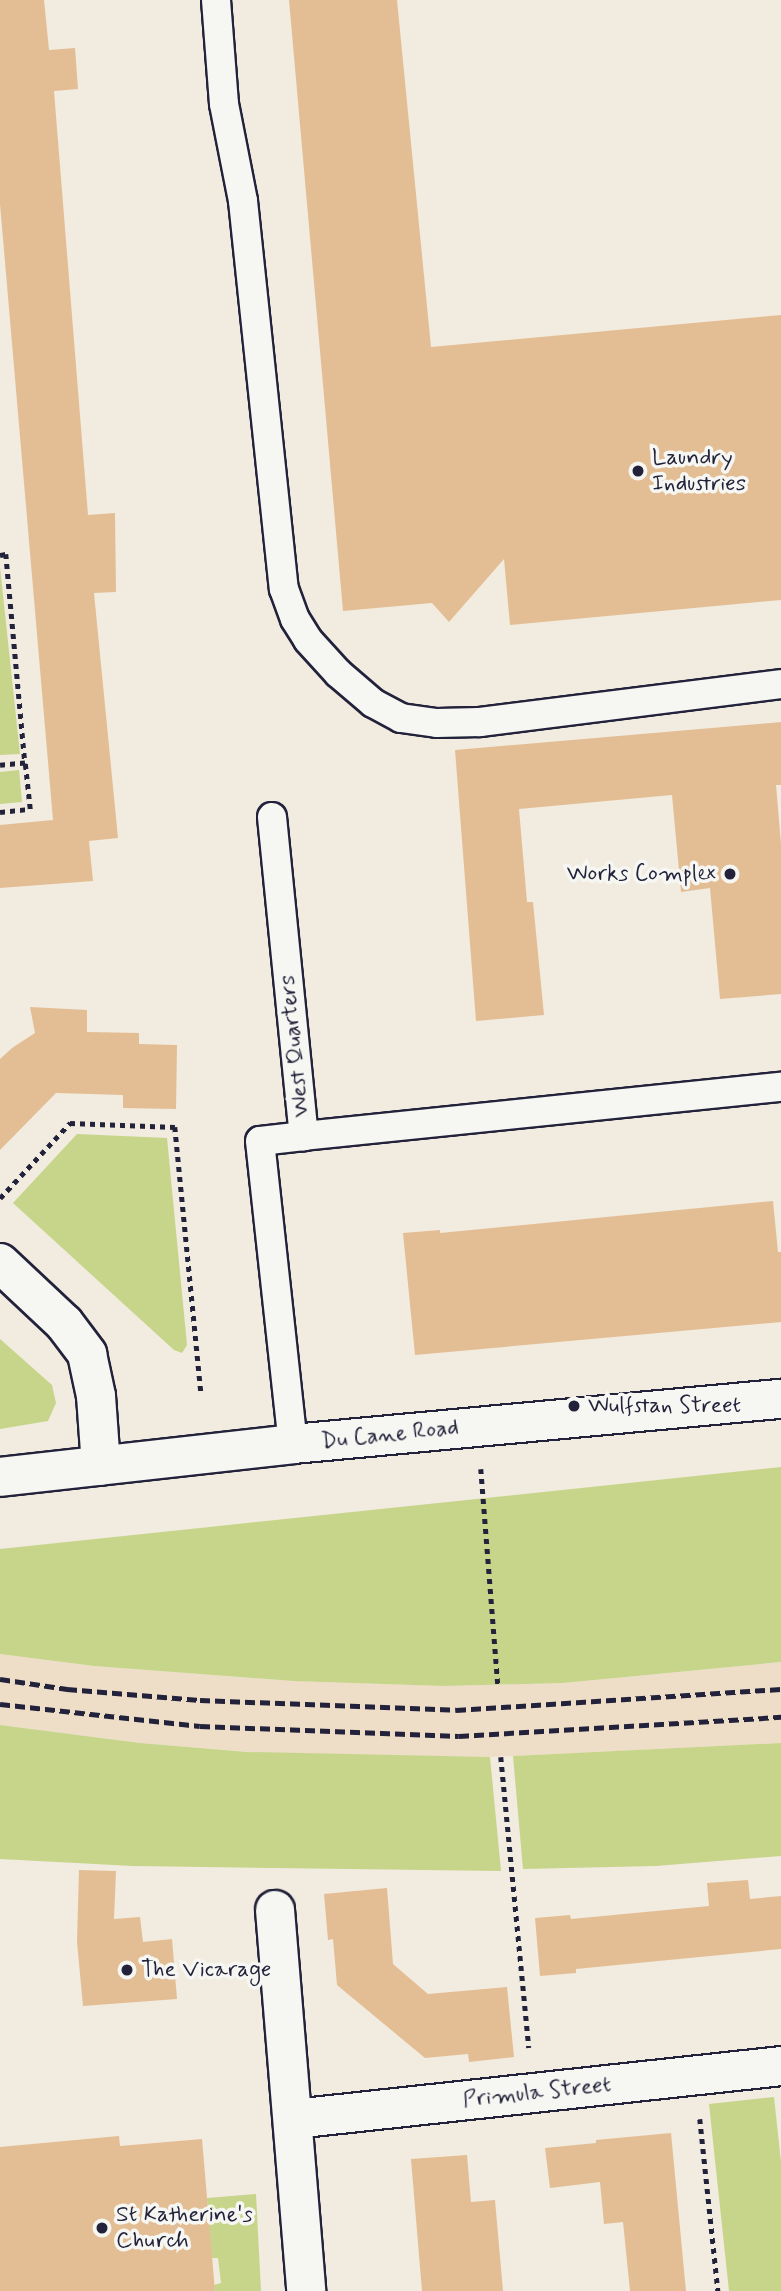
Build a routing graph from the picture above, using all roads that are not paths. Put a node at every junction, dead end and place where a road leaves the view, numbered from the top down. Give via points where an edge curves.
1 (216, 0) edge
2 (781, 684) edge
3 (272, 817) dead end
4 (781, 1087) edge
5 (304, 1136) junction
6 (0, 1262) edge
7 (781, 1399) edge
8 (293, 1444) junction
9 (101, 1466) junction
10 (0, 1477) edge
11 (275, 1910) dead end
12 (781, 2066) edge
13 (294, 2119) junction
14 (306, 2291) edge

1 - 2 lane via 224,104 243,201 284,589 308,640 373,703 401,718 437,723 480,722
3 - 5 lane, West Quarters
4 - 5 lane
5 - 8 lane, West Quarters via 260,1141
6 - 9 street via 64,1323 87,1354 96,1396
7 - 8 street, Du Cane Road
8 - 9 street, Du Cane Road
9 - 10 street, Du Cane Road
11 - 13 street
12 - 13 street, Primula Street
13 - 14 street

